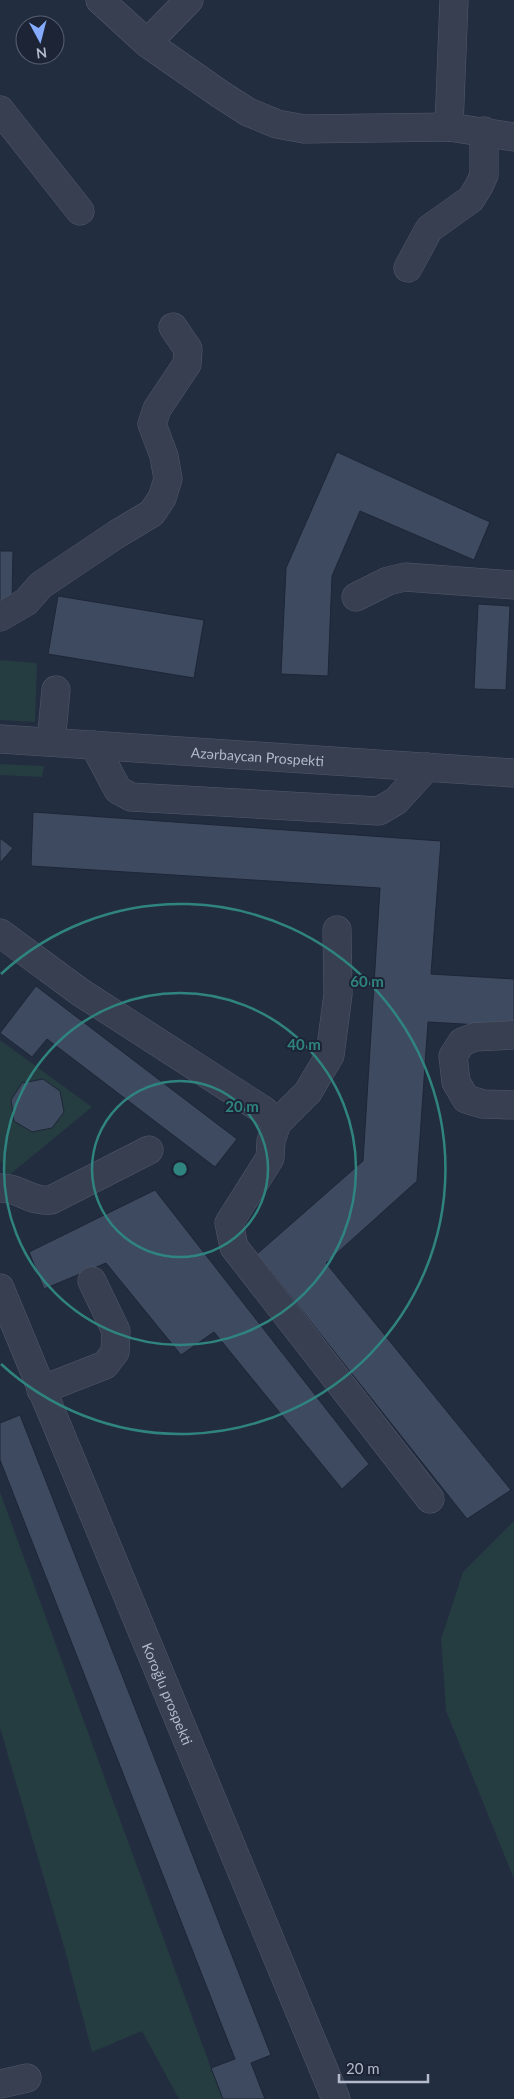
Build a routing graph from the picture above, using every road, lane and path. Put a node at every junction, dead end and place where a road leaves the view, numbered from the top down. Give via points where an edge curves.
1 (100, 0) edge
2 (189, 0) edge
3 (454, 0) edge
4 (147, 43) junction
5 (0, 110) edge
6 (449, 127) junction
7 (484, 131) junction
8 (514, 137) edge
9 (80, 211) dead end
10 (408, 268) dead end
11 (173, 328) dead end
12 (514, 585) edge
13 (356, 597) dead end
14 (0, 617) edge
15 (56, 690) dead end
16 (0, 739) edge
17 (51, 742) junction
18 (94, 745) junction
19 (427, 768) junction
20 (514, 773) edge
21 (337, 930) dead end
22 (0, 933) edge
23 (514, 1035) edge
24 (514, 1105) edge
25 (277, 1124) junction
26 (149, 1150) dead end
27 (0, 1188) edge
28 (92, 1281) dead end
29 (0, 1288) edge
30 (41, 1390) junction
31 (430, 1499) dead end
32 (27, 2078) dead end
33 (0, 2084) edge
34 (336, 2099) edge

1 - 4 street
2 - 4 street
3 - 6 street
4 - 6 street via 248,112 277,124 304,129
5 - 9 street
6 - 7 street
7 - 8 street
7 - 10 street via 484,175 479,186 471,199 429,229
11 - 14 street via 188,349 188,364 157,409 152,424 164,456 168,479 162,498 152,513 49,580 26,602
12 - 13 street via 405,577 388,581
15 - 17 street
16 - 17 street, Azərbaycan Prospekti
17 - 18 street, Azərbaycan Prospekti
18 - 19 street, Azərbaycan Prospekti
18 - 19 street via 118,790 131,797 379,811 396,801
19 - 20 street, Azərbaycan Prospekti
21 - 25 street via 338,994 330,1055 308,1092
22 - 25 street via 80,992 263,1110
23 - 24 street via 462,1042 454,1056 456,1082 466,1099 483,1104
25 - 31 street via 270,1158 229,1223 234,1247
26 - 27 street via 51,1200 41,1202 11,1188
28 - 30 street via 116,1331 115,1352 105,1365
29 - 30 street, Koroğlu prospekti
30 - 34 street, Koroğlu prospekti
32 - 33 street

